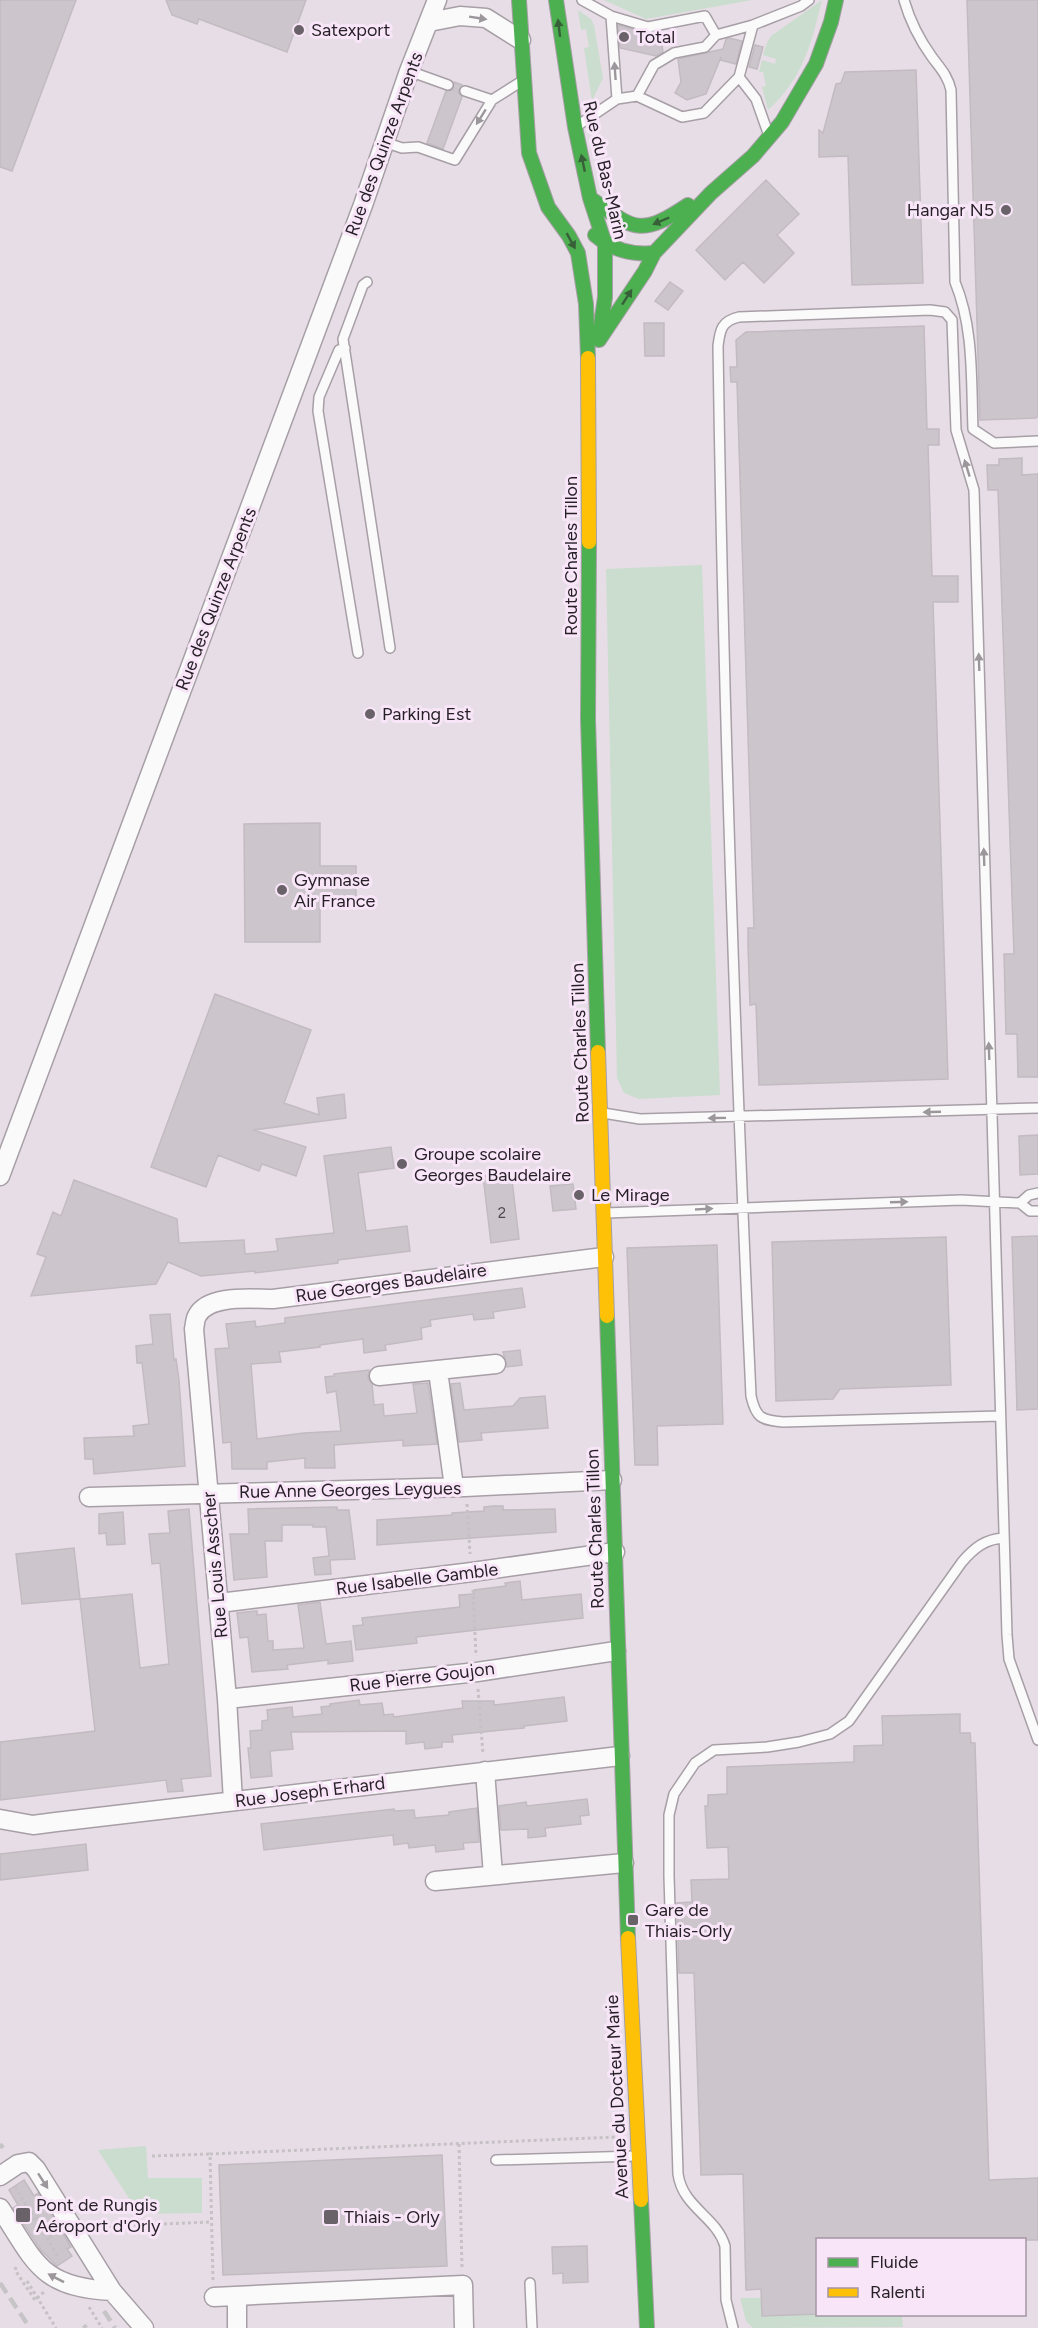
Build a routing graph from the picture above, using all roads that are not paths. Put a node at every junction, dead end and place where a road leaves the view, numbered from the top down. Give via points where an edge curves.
1 (437, 0) edge
2 (519, 0) edge
3 (556, 0) edge
4 (582, 0) edge
5 (809, 0) edge
6 (836, 0) edge
7 (904, 0) edge
8 (611, 16) junction
9 (429, 22) junction
10 (753, 25) junction
11 (716, 35) junction
12 (521, 40) junction
13 (409, 71) junction
14 (739, 77) junction
15 (524, 79) junction
16 (448, 85) dead end
17 (465, 91) dead end
18 (637, 96) junction
19 (617, 99) junction
20 (492, 100) junction
21 (575, 127) junction
22 (769, 138) junction
23 (384, 142) junction
24 (542, 191) junction
25 (712, 193) junction
26 (590, 198) junction
27 (568, 212) dead end
28 (586, 228) dead end
29 (604, 244) junction
30 (654, 253) junction
31 (632, 265) dead end
32 (621, 275) dead end
33 (368, 282) dead end
34 (605, 297) junction
35 (593, 337) junction
36 (345, 348) junction
37 (590, 401) joint
38 (1038, 441) edge
39 (390, 648) dead end
40 (358, 653) dead end
41 (1038, 1108) edge
42 (991, 1110) junction
43 (601, 1113) junction
44 (739, 1118) junction
45 (0, 1176) edge
46 (1038, 1193) edge
47 (994, 1203) junction
48 (1020, 1203) junction
49 (742, 1207) junction
50 (1038, 1211) edge
51 (603, 1213) junction
52 (604, 1257) junction
53 (194, 1329) joint
54 (496, 1364) dead end
55 (438, 1371) junction
56 (379, 1376) dead end
57 (1000, 1416) junction
58 (612, 1480) junction
59 (460, 1487) junction
60 (208, 1493) junction
61 (89, 1497) dead end
62 (1004, 1538) junction
63 (615, 1552) junction
64 (219, 1603) junction
65 (616, 1651) junction
66 (227, 1699) junction
67 (1038, 1740) edge
68 (620, 1756) junction
69 (484, 1771) junction
70 (233, 1801) junction
71 (0, 1819) edge
72 (624, 1863) junction
73 (493, 1875) junction
74 (435, 1881) dead end
75 (638, 2156) junction
76 (496, 2160) dead end
77 (5, 2177) edge
78 (0, 2208) edge
79 (530, 2283) dead end
80 (112, 2291) junction
81 (237, 2296) junction
82 (214, 2297) road end
83 (144, 2328) edge
84 (237, 2328) edge
85 (464, 2328) edge
86 (532, 2328) edge
87 (647, 2328) edge
88 (733, 2328) edge

1 - 9 street, Rue des Quinze Arpents
2 - 12 main road, Rue du Bas-Marin
21 -> 3 main road, Rue du Bas-Marin
4 - 8 lane
5 - 10 lane
6 - 22 main road via 818,62
7 - 38 lane via 910,20 947,76 951,90 955,282 968,325 973,429 994,443
8 - 11 lane via 648,27 705,16
19 -> 8 lane
9 -> 12 street via 460,16 486,18
9 - 13 street, Rue des Quinze Arpents
10 - 11 lane
10 - 14 lane
11 - 18 lane via 705,47 674,53 654,65
12 - 15 main road, Rue du Bas-Marin
13 - 16 lane
13 - 23 street, Rue des Quinze Arpents
14 - 18 lane via 714,105 694,116 682,117
14 - 22 lane via 756,99
15 - 20 lane
15 - 24 main road, Rue du Bas-Marin via 529,153
17 - 20 lane
18 - 19 lane
19 - 21 lane
20 -> 23 lane via 454,160 418,147 402,148
26 -> 21 main road, Rue du Bas-Marin
22 - 25 main road
23 - 45 street, Rue des Quinze Arpents
24 - 27 main road via 558,199
24 -> 35 main road, Rue du Bas-Marin via 580,261
25 -> 26 main road via 661,222 642,227 628,225
25 - 30 main road
26 - 29 main road, Rue du Bas-Marin
28 - 29 main road
29 - 30 main road via 632,254
29 - 34 main road, Rue du Bas-Marin
30 - 31 main road
35 -> 30 main road via 613,322 650,266
32 - 34 main road
33 - 36 lane via 363,285 343,339
34 - 35 main road, Rue du Bas-Marin
35 - 37 main road, Rue du Bas-Marin
36 - 39 lane
36 - 40 lane via 339,350 319,398 318,411
37 - 43 main road, Route Charles Tillon via 588,718
41 - 42 lane
42 -> 44 lane
42 -> 44 lane via 974,490 956,430 952,320 945,312 893,310 739,317 727,320 720,328 720,538
42 - 47 lane
44 -> 43 lane via 640,1119
43 - 51 main road, Route Charles Tillon
44 - 49 lane
46 - 48 lane
47 - 48 lane
49 -> 47 lane via 961,1200
47 - 57 lane
48 - 50 lane via 1030,1211
51 -> 49 lane
49 - 57 lane via 751,1396 760,1417 783,1422
51 - 52 main road, Route Charles Tillon
52 - 53 street, Rue Georges Baudelaire via 273,1299 223,1300 197,1314
52 - 58 main road, Route Charles Tillon
53 - 60 street, Rue Louis Asscher
54 - 55 street
55 - 56 street
55 - 59 street
57 - 62 lane
58 - 59 street, Rue Anne Georges Leygues
58 - 63 main road, Route Charles Tillon
59 - 60 street, Rue Anne Georges Leygues
60 - 61 street, Rue Anne Georges Leygues
60 - 64 street, Rue Louis Asscher
62 - 67 lane via 1009,1659
62 - 88 lane via 980,1544 962,1562 849,1721 830,1734 799,1742 714,1750 695,1763 674,1794 669,1824 669,1876 678,2174 686,2198 725,2246 726,2300
63 - 64 street, Rue Isabelle Gamble
63 - 65 main road, Route Charles Tillon
64 - 66 street, Rue Louis Asscher
65 - 66 street, Rue Pierre Goujon via 477,1672
65 - 68 main road, Route Charles Tillon
66 - 70 street, Rue Louis Asscher
68 - 69 street, Rue Joseph Erhard
68 - 72 main road, Route Charles Tillon
69 - 70 street, Rue Joseph Erhard
69 - 73 street
70 - 71 street, Rue Joseph Erhard via 33,1825
72 - 73 street
72 - 75 main road, Avenue du Docteur Marie
73 - 74 street
75 - 76 lane
75 - 87 main road, Avenue du Docteur Marie
77 -> 80 street via 18,2164 29,2162 36,2169
80 -> 78 street via 78,2288 49,2276 32,2259
79 - 86 lane
80 - 83 street
81 - 82 street
81 - 84 street
81 - 85 street via 463,2286

